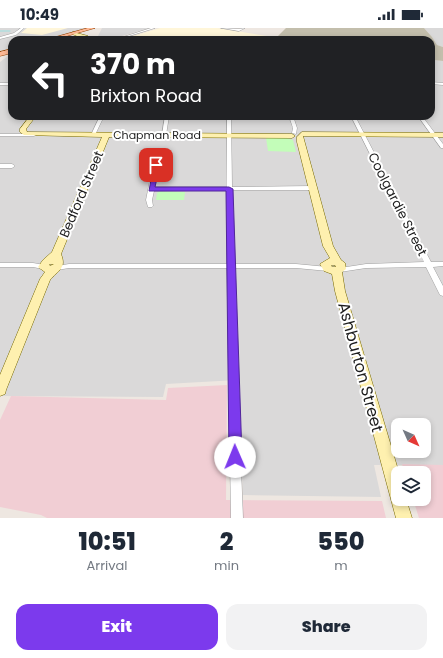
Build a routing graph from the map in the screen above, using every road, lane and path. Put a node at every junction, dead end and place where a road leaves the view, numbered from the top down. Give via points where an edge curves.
1 (23, 28) edge
2 (93, 28) edge
3 (100, 28) edge
4 (154, 28) edge
5 (222, 28) edge
6 (244, 28) edge
7 (82, 36) edge
8 (82, 36) edge
9 (126, 36) edge
10 (0, 38) edge
11 (30, 120) edge
12 (100, 120) edge
13 (166, 120) edge
14 (229, 120) edge
15 (292, 120) edge
16 (355, 120) edge
17 (423, 120) edge
18 (0, 134) edge
19 (34, 135) junction
20 (93, 135) junction
21 (106, 135) junction
22 (164, 135) junction
23 (229, 135) junction
24 (297, 135) junction
25 (363, 135) junction
26 (434, 135) junction
27 (443, 135) edge
28 (443, 146) edge
29 (156, 165) dead end
30 (0, 166) edge
31 (12, 166) dead end
32 (313, 188) junction
33 (151, 189) junction
34 (229, 189) junction
35 (150, 206) dead end
36 (428, 264) junction
37 (443, 264) edge
38 (0, 265) edge
39 (51, 265) junction
40 (230, 266) junction
41 (333, 266) junction
42 (443, 293) edge
43 (0, 390) edge
44 (401, 516) edge
45 (237, 518) edge

1 - 10 street via 15,34
2 - 7 main road
3 - 8 main road via 86,32
4 - 9 street
5 - 6 street
11 - 19 street, Chapman Road via 23,130 24,133
12 - 20 street
13 - 22 street
14 - 23 street
15 - 24 street, Ashburton Street
16 - 25 street, Coolgardie Street
17 - 26 street
18 - 19 street, Chapman Road
19 - 20 street, Chapman Road
20 - 21 street, Chapman Road
21 - 22 street, Chapman Road
21 - 39 street, Bedford Street
22 - 23 street, Chapman Road
23 - 24 street, Chapman Road
23 - 34 street
24 - 25 street, Chapman Road
24 - 32 street, Ashburton Street
25 - 26 street, Chapman Road
25 - 36 street, Coolgardie Street
26 - 27 street, Chapman Road
26 - 28 street
29 - 33 street
30 - 31 street
32 - 34 street
32 - 41 street, Ashburton Street
33 - 34 street
33 - 35 street
34 - 40 street
36 - 37 street
36 - 41 street
36 - 42 street, Coolgardie Street
38 - 39 street
39 - 40 street
39 - 43 street, Bedford Street
40 - 41 street
40 - 45 street
41 - 44 street, Ashburton Street

